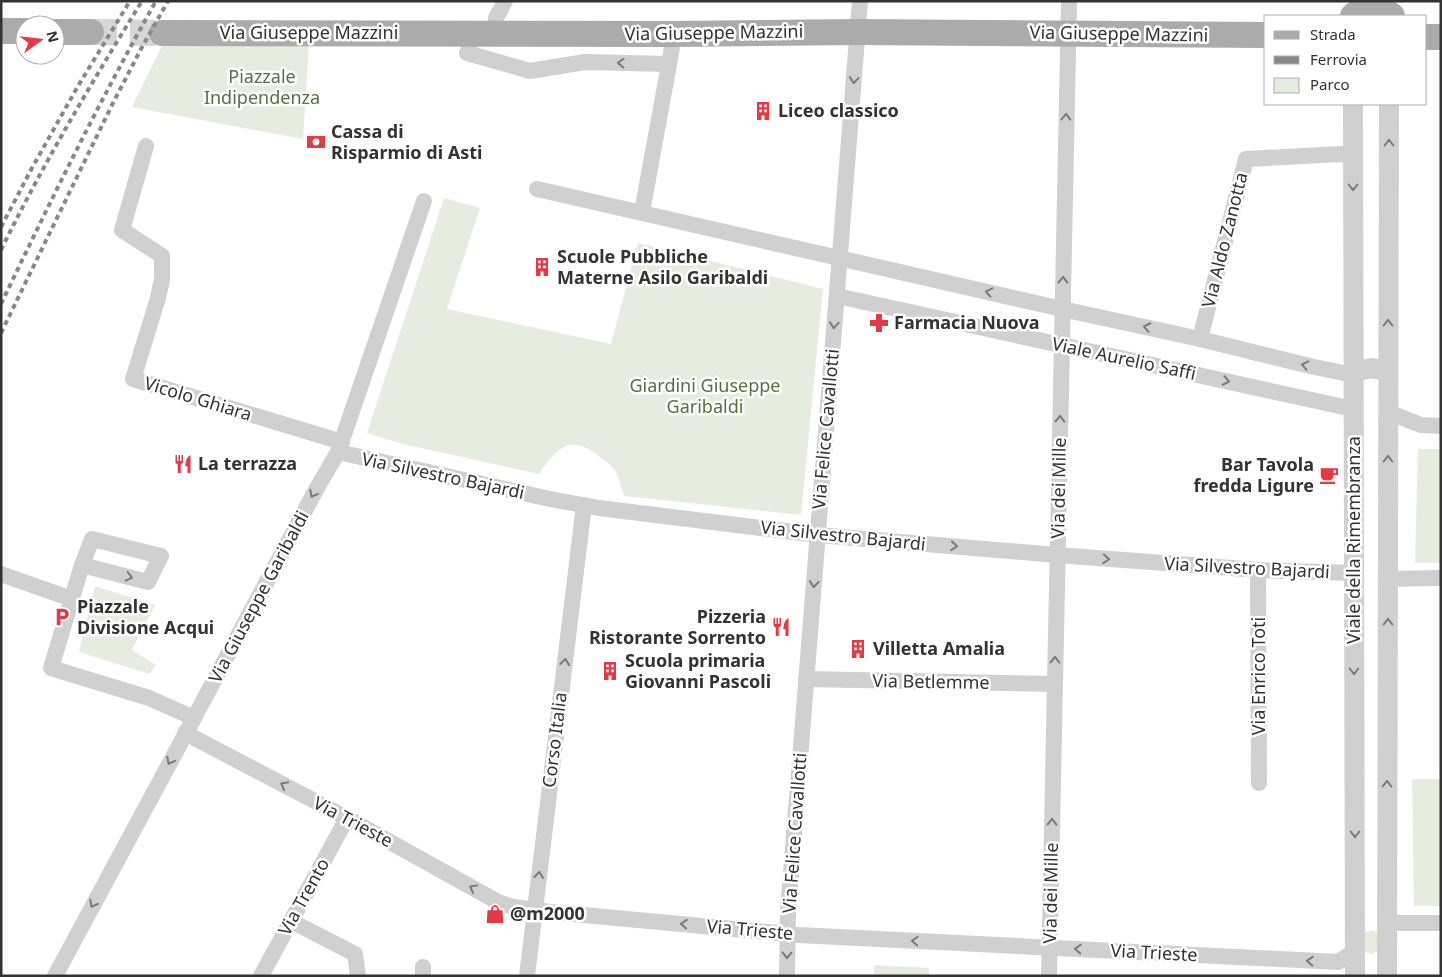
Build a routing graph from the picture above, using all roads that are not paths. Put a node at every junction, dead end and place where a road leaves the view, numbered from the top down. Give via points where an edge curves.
1 (505, 1) edge
2 (860, 1) edge
3 (1069, 1) edge
4 (1350, 1) edge
5 (1389, 10) edge
6 (1351, 15) edge
7 (1353, 15) edge
8 (1, 31) edge
9 (15, 31) edge
10 (65, 32) edge
11 (91, 32) tunnel mouth
12 (858, 32) junction
13 (162, 33) tunnel mouth
14 (1068, 33) junction
15 (1264, 35) edge
16 (1427, 37) edge
17 (1441, 37) edge
18 (479, 40) junction
19 (1353, 105) edge
20 (1389, 105) edge
21 (146, 146) dead end
22 (1353, 156) junction
23 (537, 189) dead end
24 (424, 201) dead end
25 (642, 212) junction
26 (840, 257) junction
27 (837, 296) junction
28 (1062, 309) junction
29 (1200, 339) junction
30 (1062, 346) junction
31 (1388, 372) junction
32 (1353, 374) junction
33 (1353, 411) junction
34 (1388, 414) junction
35 (1441, 426) edge
36 (340, 447) junction
37 (584, 505) junction
38 (818, 535) junction
39 (1058, 555) junction
40 (82, 565) dead end
41 (1258, 570) junction
42 (1354, 573) junction
43 (1, 574) edge
44 (1441, 578) edge
45 (1388, 579) junction
46 (72, 599) junction
47 (806, 680) junction
48 (1055, 684) junction
49 (194, 718) junction
50 (185, 733) junction
51 (1259, 783) dead end
52 (347, 818) junction
53 (535, 910) junction
54 (291, 921) junction
55 (1386, 922) junction
56 (1441, 923) edge
57 (1355, 927) junction
58 (788, 934) junction
59 (1049, 947) junction
60 (1355, 962) edge
61 (1387, 970) edge
62 (55, 976) edge
63 (261, 976) edge
64 (358, 976) edge
65 (527, 976) edge
66 (787, 976) edge
67 (1049, 976) edge

1 - 18 street
2 - 12 street, Via Felice Cavallotti
3 - 14 street, Via dei Mille
4 - 6 street
5 - 7 main road via 1372,8
8 - 9 main road
10 - 11 main road
12 - 14 main road, Via Giuseppe Mazzini
12 - 18 main road, Via Giuseppe Mazzini
12 -> 26 street, Via Felice Cavallotti
13 - 18 main road, Via Giuseppe Mazzini
14 - 15 main road, Via Giuseppe Mazzini
28 -> 14 street, Via dei Mille
16 - 17 main road
25 -> 18 street via 671,56 585,62 530,71
19 - 22 street, Viale della Rimembranza
31 -> 20 street, Viale della Rimembranza
21 - 36 street, Vicolo Ghiara via 122,230 162,256 162,279 133,379
22 - 29 street, Via Aldo Zanotta via 1246,159
22 -> 32 street, Viale della Rimembranza
23 - 25 street, Viale Aurelio Saffi
24 - 36 street, Via Giuseppe Garibaldi
25 - 26 street, Viale Aurelio Saffi
26 - 27 street, Via Felice Cavallotti
28 -> 26 street, Viale Aurelio Saffi
27 - 30 street, Viale Aurelio Saffi
27 -> 38 street, Via Felice Cavallotti
29 -> 28 street, Viale Aurelio Saffi
28 - 30 street, Via dei Mille
32 -> 29 street, Viale Aurelio Saffi
30 -> 33 street, Viale Aurelio Saffi
39 -> 30 street, Via dei Mille
31 - 32 street via 1372,368
31 - 34 street, Viale della Rimembranza
32 - 33 street, Viale della Rimembranza
33 - 34 street via 1372,419
33 - 42 street, Viale della Rimembranza
34 - 35 street via 1420,425
45 -> 34 street, Viale della Rimembranza
36 - 37 street, Via Silvestro Bajardi via 433,474
36 -> 49 street, Via Giuseppe Garibaldi
37 - 38 street, Via Silvestro Bajardi
53 -> 37 street, Corso Italia
38 -> 39 street, Via Silvestro Bajardi
38 -> 47 street, Via Felice Cavallotti
39 -> 41 street, Via Silvestro Bajardi
48 -> 39 street, Via dei Mille
40 - 46 street
41 - 42 street, Via Silvestro Bajardi
41 - 51 street, Via Enrico Toti
42 -> 57 street, Viale della Rimembranza
43 - 46 street
44 - 45 street
55 -> 45 street, Viale della Rimembranza
46 - 49 street via 50,668 149,698
47 - 48 street, Via Betlemme
47 - 58 street, Via Felice Cavallotti
59 -> 48 street, Via dei Mille
49 - 50 street, Via Giuseppe Garibaldi
52 -> 50 street, Via Trieste
50 -> 62 street, Via Giuseppe Garibaldi
53 -> 52 street, Via Trieste via 498,902
52 - 54 street, Via Trento
58 -> 53 street, Via Trieste
53 - 65 street, Corso Italia
54 - 63 street, Via Trento
54 - 64 street via 355,954
55 - 56 street
55 - 57 street via 1377,916 1366,917
55 - 61 street, Viale della Rimembranza
57 - 60 street, Viale della Rimembranza
59 -> 58 street, Via Trieste
58 -> 66 street, Via Felice Cavallotti
60 -> 59 street, Via Trieste
59 - 67 street, Via dei Mille
60 - 61 street via 1371,969 1382,967

